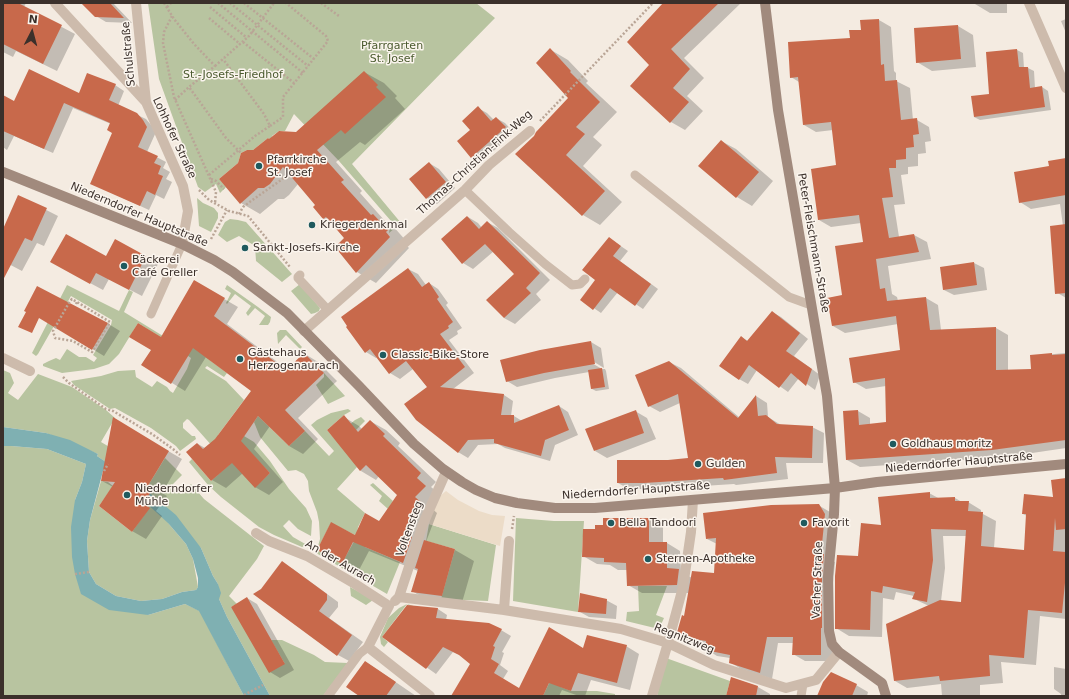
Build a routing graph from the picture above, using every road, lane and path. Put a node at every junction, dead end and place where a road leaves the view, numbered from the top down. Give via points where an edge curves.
1 (55, 3) edge
2 (136, 3) edge
3 (164, 3) edge
4 (171, 3) edge
5 (218, 3) edge
6 (230, 3) edge
7 (244, 3) edge
8 (274, 3) edge
9 (286, 3) edge
10 (321, 3) edge
11 (653, 3) edge
12 (765, 3) edge
13 (1029, 3) edge
14 (166, 7) junction
15 (210, 7) dead end
16 (172, 16) junction
17 (339, 16) dead end
18 (209, 18) dead end
19 (263, 18) junction
20 (258, 25) junction
21 (252, 32) junction
22 (247, 38) junction
23 (242, 43) junction
24 (223, 59) junction
25 (314, 59) junction
26 (215, 66) junction
27 (308, 66) junction
28 (303, 73) junction
29 (294, 84) junction
30 (189, 87) junction
31 (1066, 88) edge
32 (175, 100) junction
33 (146, 102) junction
34 (270, 126) junction
35 (530, 130) joint
36 (239, 152) junction
37 (3, 172) edge
38 (208, 175) junction
39 (634, 175) dead end
40 (284, 178) dead end
41 (210, 179) junction
42 (224, 189) dead end
43 (465, 190) junction
44 (209, 200) dead end
45 (215, 203) junction
46 (227, 210) junction
47 (240, 214) junction
48 (211, 238) dead end
49 (182, 244) junction
50 (299, 276) joint
51 (585, 279) dead end
52 (77, 302) joint
53 (811, 305) junction
54 (328, 310) junction
55 (151, 314) dead end
56 (304, 331) junction
57 (3, 358) edge
58 (30, 371) dead end
59 (62, 377) dead end
60 (180, 455) dead end
61 (108, 464) dead end
62 (1066, 464) edge
63 (104, 471) dead end
64 (446, 472) junction
65 (834, 488) junction
66 (693, 500) junction
67 (256, 532) dead end
68 (509, 541) dead end
69 (89, 572) dead end
70 (75, 574) dead end
71 (399, 597) junction
72 (389, 606) junction
73 (504, 610) junction
74 (668, 643) junction
75 (368, 647) junction
76 (839, 652) junction
77 (803, 684) junction
78 (263, 685) dead end
79 (244, 695) dead end
80 (328, 696) edge
81 (430, 696) edge
82 (652, 696) edge
83 (801, 696) edge
84 (886, 696) edge

1 - 33 street, Lohhofer Straße
2 - 33 street, Schulstraße
3 - 14 path
4 - 14 path
5 - 21 path
6 - 20 path
7 - 19 path
8 - 19 path
9 - 25 path via 326,36 328,41
10 - 17 path
11 - 35 path, Thomas-Christian-Fink-Weg
12 - 53 street, Peter-Fleischmann-Straße via 778,110
13 - 31 street
14 - 16 path
15 - 22 path
16 - 26 path
16 - 32 path via 164,32 162,44
18 - 23 path
19 - 20 path
19 - 25 path
20 - 21 path
20 - 27 path
21 - 22 path
21 - 28 path
22 - 23 path
23 - 24 path
23 - 29 path
24 - 26 path
24 - 34 path
25 - 27 path
26 - 30 path
27 - 28 path
28 - 29 path
29 - 34 path via 283,97 283,117
30 - 32 path
30 - 36 path
32 - 38 path
33 - 49 street, Lohhofer Straße via 183,186 188,211
34 - 36 path
35 - 43 street, Thomas-Christian-Fink-Weg via 489,165
36 - 38 path
37 - 49 street, Niederndorfer Hauptstraße
38 - 41 path
39 - 53 lane via 789,297
40 - 47 path via 251,201
41 - 42 path
41 - 45 path via 216,192
43 - 51 lane via 545,264 572,285 580,284
43 - 54 street, Thomas-Christian-Fink-Weg
44 - 45 path
45 - 46 path
46 - 47 path
46 - 48 path
47 - 50 path via 248,216
49 - 55 lane
49 - 56 street, Niederndorfer Hauptstraße via 233,272 287,314
50 - 54 lane
52 - 52 path via 110,322 92,352 73,341 55,338 53,331 70,301 72,299
53 - 65 street, Peter-Fleischmann-Straße via 827,396
54 - 56 street, Thomas-Christian-Fink-Weg
56 - 64 street, Niederndorfer Hauptstraße via 414,444
57 - 58 street
59 - 60 path via 106,409 152,434
61 - 63 path
62 - 65 street, Niederndorfer Hauptstraße
64 - 66 street, Niederndorfer Hauptstraße via 495,498 555,508 595,508
64 - 71 street, Voltensteg via 423,524
65 - 66 street, Niederndorfer Hauptstraße
65 - 76 street, Vacher Straße via 828,612 832,644
66 - 74 street via 683,586
67 - 72 street, An der Aurach via 269,541 307,556
68 - 73 street
69 - 70 path
71 - 72 street
71 - 73 street, Regnitzweg
72 - 75 street
73 - 74 street, Regnitzweg via 621,629
74 - 77 street, Regnitzweg via 714,665 786,688
74 - 82 street
75 - 80 lane via 359,654
75 - 81 street
76 - 77 street, Regnitzweg via 816,680
76 - 84 street, Vacher Straße via 882,683
77 - 83 lane
78 - 79 path

